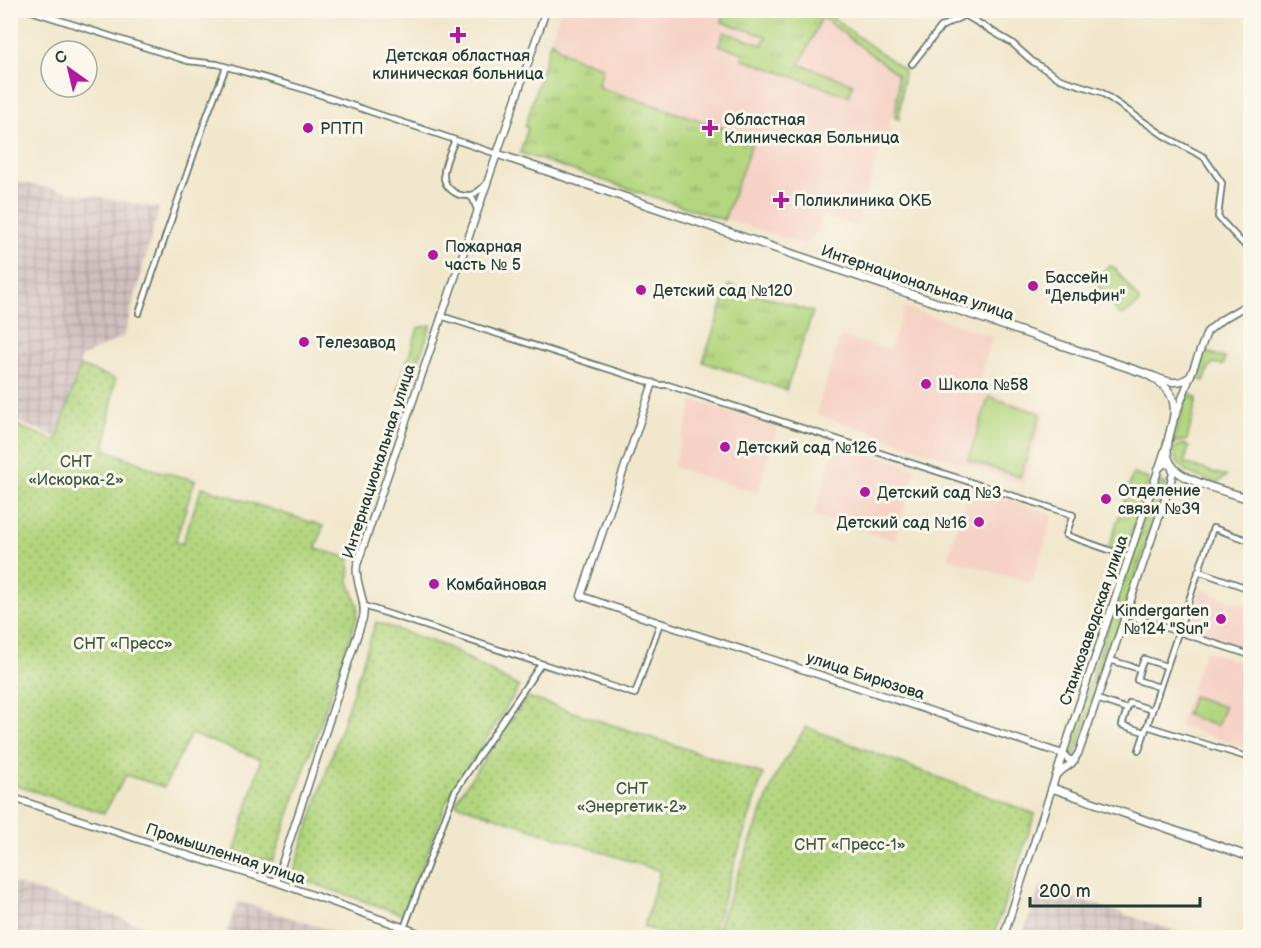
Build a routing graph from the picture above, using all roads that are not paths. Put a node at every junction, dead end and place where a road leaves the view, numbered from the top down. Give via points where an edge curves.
1 (28, 10) edge
2 (546, 10) edge
3 (965, 13) edge
4 (912, 64) dead end
5 (226, 67) junction
6 (455, 140) junction
7 (497, 154) junction
8 (486, 184) junction
9 (468, 195) junction
10 (477, 210) junction
11 (1251, 251) edge
12 (1251, 303) edge
13 (139, 313) dead end
14 (441, 316) junction
15 (1144, 373) junction
16 (1189, 377) junction
17 (653, 383) junction
18 (1174, 420) junction
19 (1168, 440) junction
20 (1171, 466) junction
21 (1158, 470) junction
22 (1186, 477) junction
23 (1170, 485) junction
24 (1251, 499) edge
25 (1251, 541) edge
26 (1129, 557) junction
27 (1198, 572) junction
28 (1251, 589) edge
29 (364, 606) junction
30 (1126, 615) junction
31 (660, 623) junction
32 (1179, 631) junction
33 (1251, 655) edge
34 (1110, 660) junction
35 (541, 663) junction
36 (1167, 666) junction
37 (1140, 669) junction
38 (1160, 687) junction
39 (1097, 699) junction
40 (1127, 709) junction
41 (1152, 710) junction
42 (1147, 726) junction
43 (1144, 732) junction
44 (1139, 750) dead end
45 (1063, 754) junction
46 (1251, 758) edge
47 (1075, 760) junction
48 (1057, 774) junction
49 (1052, 788) junction
50 (10, 797) edge
51 (1251, 857) edge
52 (276, 882) junction
53 (404, 928) junction
54 (433, 938) edge
55 (1003, 938) edge

1 - 5 street, Интернациональная улица via 188,60
2 - 7 street
3 - 4 street via 941,27
3 - 11 street via 1060,79 1101,92 1166,137 1204,157 1222,183 1218,217
5 - 6 street, Интернациональная улица
5 - 13 street
6 - 7 street, Интернациональная улица
6 - 9 street via 444,179 458,195
7 - 8 street, Интернациональная улица
7 - 15 main road, Интернациональная улица
8 - 9 street
8 - 10 street, Интернациональная улица
9 - 10 street
10 - 14 street, Интернациональная улица
12 - 16 street via 1207,332
14 - 17 street
14 - 29 street, Интернациональная улица via 357,565
15 - 16 street via 1174,383
15 - 18 main road, Интернациональная улица via 1169,391
16 - 18 street
17 - 26 street via 1073,515 1066,535
17 - 31 street, улица Бирюзова via 582,596
18 - 19 main road, Интернациональная улица
19 - 20 main road, Интернациональная улица
19 - 21 street, Станкозаводская улица
20 - 21 street via 1165,463
20 - 22 main road
20 - 23 street, Станкозаводская улица
21 - 26 street, Станкозаводская улица
22 - 23 street via 1176,478
22 - 24 main road
23 - 30 street, Станкозаводская улица
25 - 27 street via 1213,528
26 - 45 street, Станкозаводская улица
27 - 28 street
27 - 32 street
29 - 35 street
29 - 52 street, Интернациональная улица
30 - 32 street
30 - 34 street, Станкозаводская улица
31 - 35 street via 635,694
31 - 45 street, улица Бирюзова
32 - 33 street
32 - 36 street
34 - 37 street
34 - 39 street, Станкозаводская улица
35 - 53 street via 455,791
36 - 37 street via 1144,659
36 - 38 street
37 - 38 street via 1137,680
38 - 41 street
39 - 40 street
39 - 47 street, Станкозаводская улица
40 - 41 street via 1130,703
40 - 43 street via 1122,724
41 - 42 street
42 - 43 street
42 - 46 street
43 - 44 street
45 - 47 street, улица Бирюзова
45 - 48 street, Станкозаводская улица
47 - 48 street
48 - 49 street, Станкозаводская улица
49 - 51 main road
49 - 55 street, Станкозаводская улица
50 - 52 street, Промышленная улица
52 - 53 street, Промышленная улица
53 - 54 street, Промышленная улица

